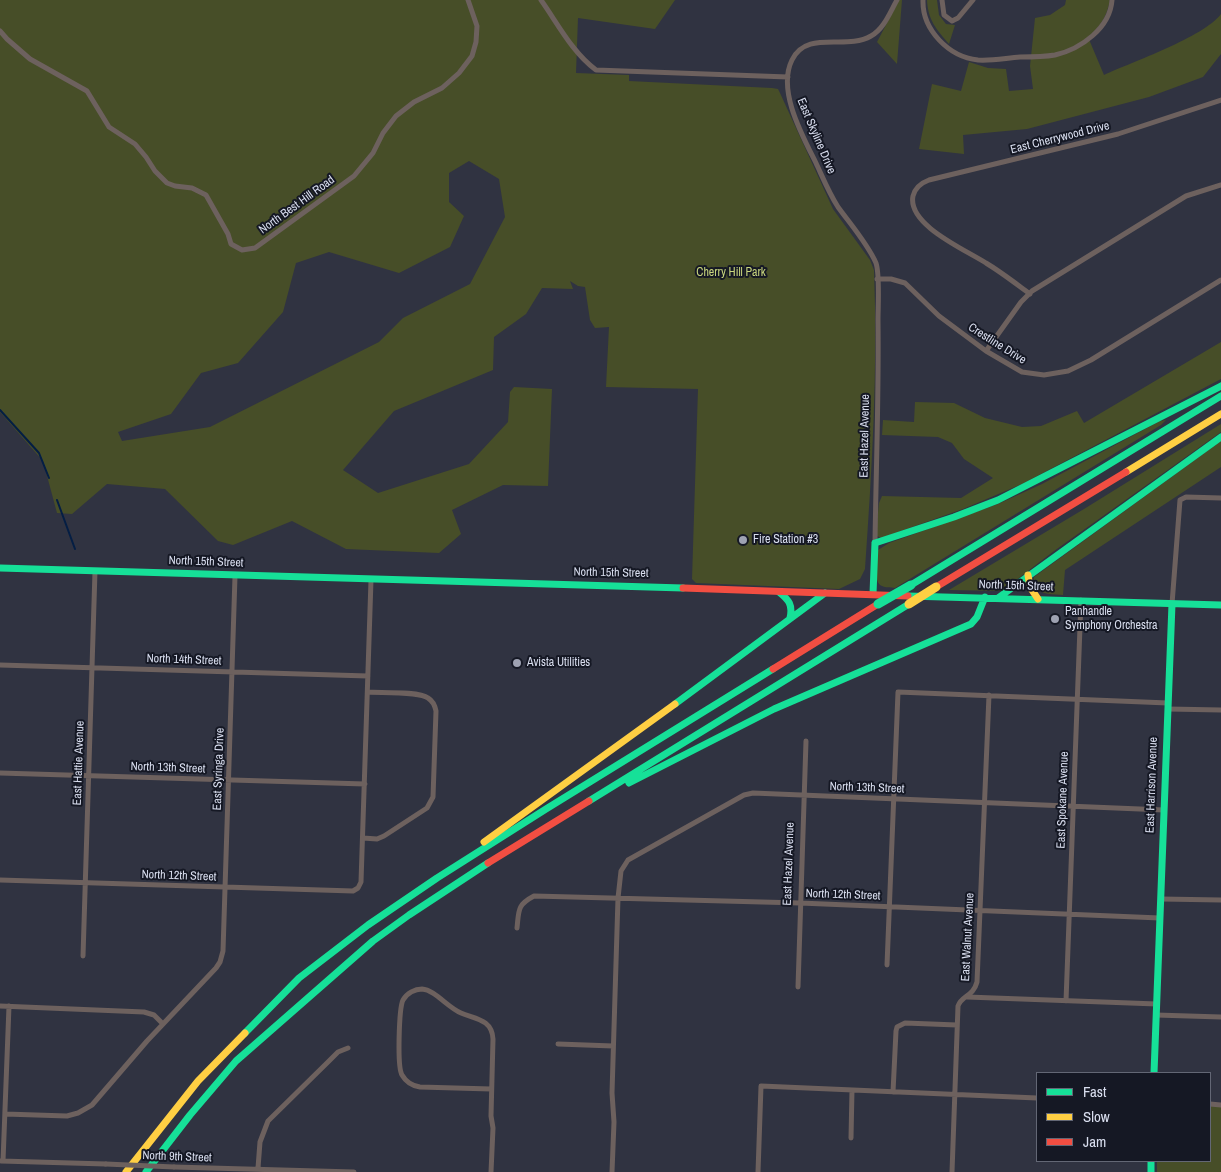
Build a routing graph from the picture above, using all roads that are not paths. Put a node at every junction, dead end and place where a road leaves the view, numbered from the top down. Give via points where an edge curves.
1 (468, 0) edge
2 (541, 0) edge
3 (897, 0) edge
4 (923, 0) edge
5 (942, 0) edge
6 (973, 0) edge
7 (1112, 0) edge
8 (0, 31) edge
9 (788, 78) junction
10 (1221, 100) edge
11 (1221, 185) edge
12 (877, 278) junction
13 (1221, 280) edge
14 (1030, 294) junction
15 (986, 350) junction
16 (1221, 386) edge
17 (1221, 396) edge
18 (1221, 414) edge
19 (1221, 436) edge
20 (1221, 498) edge
21 (875, 543) junction
22 (0, 568) edge
23 (95, 571) junction
24 (1028, 575) junction
25 (235, 576) junction
26 (371, 580) junction
27 (779, 592) junction
28 (825, 593) junction
29 (873, 594) junction
30 (985, 597) junction
31 (998, 598) junction
32 (1038, 599) junction
33 (1081, 600) junction
34 (1172, 604) junction
35 (1221, 605) edge
36 (790, 618) junction
37 (0, 665) edge
38 (92, 668) junction
39 (232, 672) junction
40 (368, 676) junction
41 (368, 692) junction
42 (988, 696) junction
43 (1077, 699) junction
44 (1168, 706) junction
45 (1221, 710) edge
46 (806, 741) dead end
47 (0, 772) edge
48 (88, 775) junction
49 (229, 780) junction
50 (365, 784) junction
51 (804, 796) junction
52 (592, 799) junction
53 (894, 799) junction
54 (984, 803) junction
55 (1073, 806) junction
56 (1164, 810) junction
57 (363, 838) junction
58 (437, 878) junction
59 (0, 880) edge
60 (85, 883) junction
61 (225, 888) junction
62 (618, 898) junction
63 (1160, 899) junction
64 (1221, 900) edge
65 (800, 903) junction
66 (889, 907) junction
67 (979, 911) junction
68 (1069, 914) junction
69 (1160, 918) junction
70 (517, 928) dead end
71 (83, 956) dead end
72 (887, 965) dead end
73 (798, 987) dead end
74 (967, 997) junction
75 (1066, 1001) junction
76 (1157, 1004) junction
77 (0, 1006) edge
78 (9, 1006) junction
79 (1156, 1015) junction
80 (1221, 1017) edge
81 (163, 1024) junction
82 (957, 1025) junction
83 (558, 1044) dead end
84 (613, 1046) junction
85 (348, 1048) dead end
86 (1154, 1072) edge
87 (491, 1090) junction
88 (852, 1090) junction
89 (893, 1092) junction
90 (955, 1095) junction
91 (1036, 1098) edge
92 (5, 1114) junction
93 (851, 1138) dead end
94 (2, 1161) edge
95 (258, 1168) junction
96 (126, 1172) edge
97 (146, 1172) edge
98 (354, 1172) edge
99 (491, 1172) edge
100 (612, 1172) edge
101 (758, 1172) edge
102 (952, 1172) edge

1 - 8 street, North Best Hill Road via 477,26 476,42 472,56 459,73 442,88 414,102 396,116 354,176 255,248 242,250 232,244 206,195 192,188 167,183 135,144 109,127 87,91 30,58
2 - 9 street via 585,62 596,70
3 - 9 street, East Skyline Drive via 886,21 870,37 805,44 791,61
4 - 7 street via 928,23 942,43 972,59 987,60 1068,50 1086,41 1105,23
5 - 6 street via 944,16 952,21
9 - 12 street, East Skyline Drive via 790,103 806,142 837,205 872,255
10 - 14 street, East Cherrywood Drive via 1118,134 929,180 917,188 914,209 929,227
11 - 14 street via 1186,196
12 - 15 street, Crestline Drive via 905,283 939,316
12 - 21 street, East Hazel Avenue via 879,379
13 - 15 street, Crestline Drive via 1092,360 1068,371 1028,374
14 - 15 street
16 - 21 main road via 998,500
17 - 58 main road, bridge
18 - 52 main road, bridge
19 - 24 main road
20 - 34 street, East Harrison Avenue via 1186,497 1178,503
21 - 29 main road, East Hazel Avenue
22 - 23 main road, North 15th Street
23 - 25 main road, North 15th Street
23 - 38 street, East Hattie Avenue
24 - 31 main road
24 - 32 main road via 1030,587
25 - 26 main road, North 15th Street
25 - 39 street, East Syringa Drive
26 - 27 main road, North 15th Street
26 - 40 street
27 - 28 main road, North 15th Street
27 - 36 main road via 791,602
28 - 29 main road, North 15th Street
28 - 36 main road
29 - 30 main road, North 15th Street
30 - 31 main road, North 15th Street
30 - 52 main road via 971,624 774,710
31 - 32 main road, North 15th Street
32 - 33 main road, North 15th Street
33 - 34 main road, North 15th Street
33 - 43 street, East Spokane Avenue
34 - 35 main road, North 15th Street
34 - 44 main road, East Harrison Avenue
36 - 58 main road
37 - 38 street, North 14th Street
38 - 39 street, North 14th Street
38 - 48 street, East Hattie Avenue
39 - 40 street, North 14th Street
39 - 49 street, East Syringa Drive
40 - 41 street
41 - 50 street
41 - 57 street via 419,694 430,700 436,712 432,802 384,836
42 - 43 street
42 - 53 street via 898,692
42 - 54 street, East Walnut Avenue
43 - 44 street
43 - 55 street, East Spokane Avenue
44 - 45 street
44 - 56 main road, East Harrison Avenue
46 - 51 street, East Hazel Avenue
47 - 48 street, North 13th Street
48 - 49 street, North 13th Street
48 - 60 street, East Hattie Avenue
49 - 50 street, North 13th Street
49 - 61 street, East Syringa Drive
50 - 57 street
51 - 53 street, North 13th Street
51 - 62 street, North 13th Street via 744,795 657,842 628,860 620,871
51 - 65 street, East Hazel Avenue
52 - 97 main road via 474,872 373,941 236,1061
53 - 54 street, North 13th Street
53 - 66 street
54 - 55 street, North 13th Street
54 - 67 street, East Walnut Avenue
55 - 56 street, North 13th Street
55 - 68 street, East Spokane Avenue
56 - 63 main road, East Harrison Avenue
57 - 61 street, North 12th Street via 361,882 353,891
58 - 96 main road via 299,978 198,1081
59 - 60 street, North 12th Street
60 - 61 street, North 12th Street
60 - 71 street, East Hattie Avenue
61 - 81 street, East Syringa Drive via 220,962
62 - 65 street, North 12th Street
62 - 70 street, North 12th Street via 534,896 523,902
62 - 84 street, North 13th Street
63 - 64 street
63 - 69 main road, East Harrison Avenue
65 - 66 street, North 12th Street
65 - 73 street, East Hazel Avenue
66 - 67 street, North 12th Street
66 - 72 street
67 - 68 street, North 12th Street
67 - 74 street, East Walnut Avenue via 977,982
68 - 69 street, North 12th Street
68 - 75 street, East Spokane Avenue
69 - 76 main road, East Harrison Avenue
74 - 75 street
74 - 82 street, East Walnut Avenue via 959,1002
75 - 76 street
76 - 79 main road, East Harrison Avenue
77 - 78 street
78 - 81 street via 144,1012 154,1015
78 - 92 street
79 - 80 street
79 - 86 main road, East Harrison Avenue
81 - 92 street via 99,1098 85,1109 67,1116
82 - 89 street via 900,1025 896,1031
82 - 90 street, East Walnut Avenue
83 - 84 street
84 - 100 street, North 13th Street
85 - 95 street via 338,1052 268,1122 260,1142
87 - 87 street via 493,1039 489,1026 480,1019 455,1010 428,990 410,992 404,998 401,1013 399,1065 402,1076 420,1087
87 - 99 street
88 - 89 street
88 - 93 street
88 - 101 street via 761,1086
89 - 90 street
90 - 91 street
90 - 102 street, East Walnut Avenue
92 - 94 street
94 - 95 street, North 9th Street, bridge
95 - 98 street, North 9th Street

